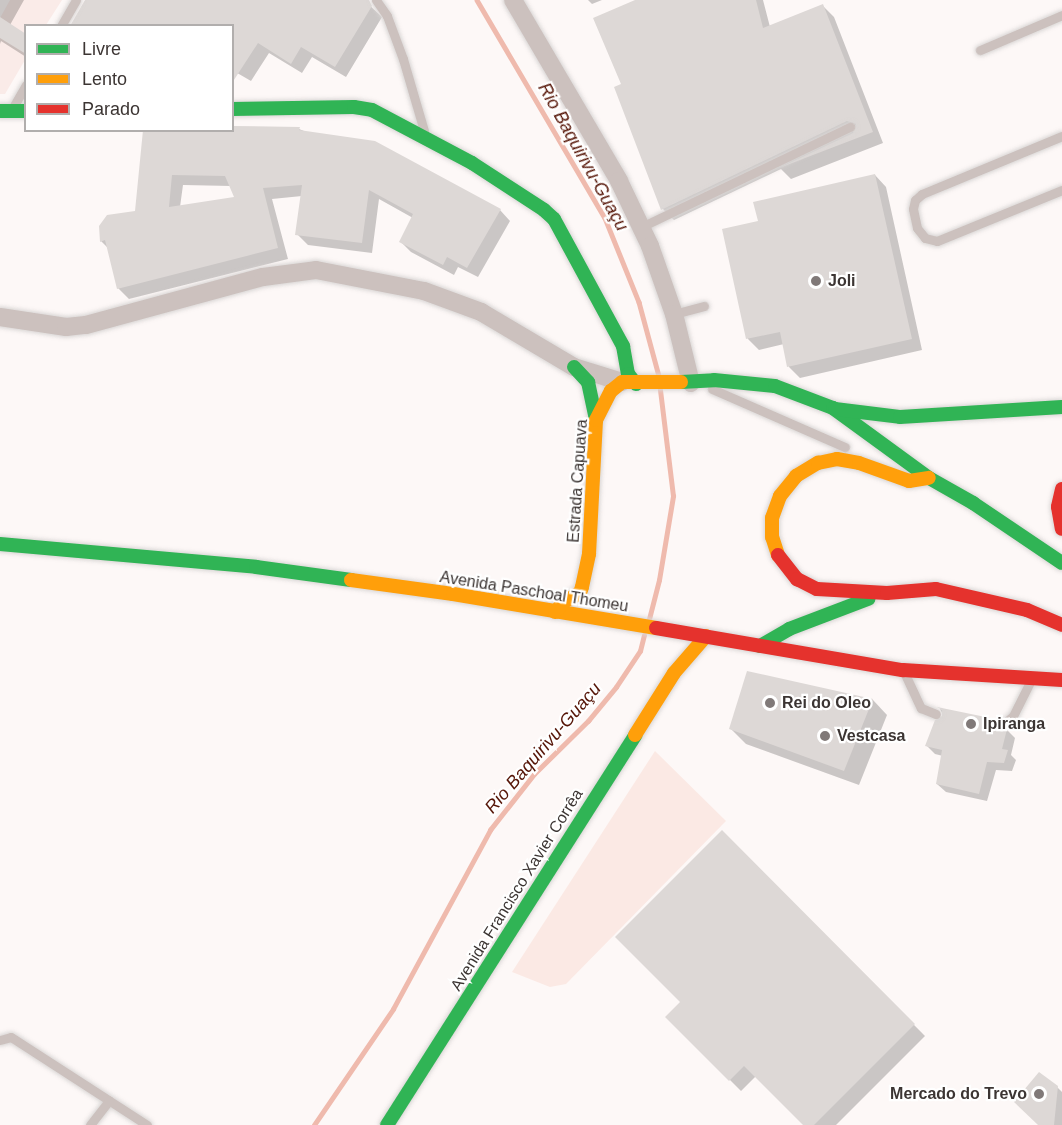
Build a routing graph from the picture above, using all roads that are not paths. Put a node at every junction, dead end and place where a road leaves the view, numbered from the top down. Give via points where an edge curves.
1 (76, 0) edge
2 (376, 0) edge
3 (513, 0) edge
4 (1062, 15) edge
5 (62, 24) edge
6 (980, 50) dead end
7 (24, 89) edge
8 (234, 109) edge
9 (12, 111) edge
10 (850, 127) dead end
11 (425, 136) junction
12 (1062, 136) edge
13 (1062, 190) edge
14 (641, 227) junction
15 (704, 306) dead end
16 (674, 314) junction
17 (0, 317) edge
18 (574, 367) junction
19 (695, 382) junction
20 (633, 383) junction
21 (1062, 407) edge
22 (833, 408) junction
23 (596, 420) junction
24 (929, 478) junction
25 (1062, 489) edge
26 (1062, 529) edge
27 (0, 544) edge
28 (589, 554) junction
29 (1062, 563) edge
30 (887, 593) junction
31 (555, 612) junction
32 (617, 623) junction
33 (1062, 626) edge
34 (680, 632) junction
35 (706, 636) junction
36 (760, 646) junction
37 (903, 670) junction
38 (674, 673) junction
39 (1033, 676) junction
40 (1062, 680) edge
41 (936, 714) dead end
42 (1006, 722) dead end
43 (0, 1040) edge
44 (108, 1101) junction
45 (90, 1125) edge
46 (147, 1125) edge
47 (387, 1125) edge

1 - 5 lane
2 - 11 lane via 387,16 403,59
3 - 14 street via 619,181
4 - 6 lane
7 - 9 lane
8 - 11 main road via 354,107 389,117
10 - 14 lane
11 - 20 main road via 490,174 554,219 622,346
12 - 13 lane via 922,194 913,209 921,233 937,241
14 - 16 street
15 - 16 lane
16 - 19 street
17 - 18 street via 66,327 86,325 263,277 316,270 424,291 481,312
18 - 20 street
18 - 23 main road via 588,382
19 - 20 main road
19 - 22 main road via 775,386
19 - 24 lane via 860,454
20 - 23 main road, Estrada Capuava via 611,392
21 - 22 main road via 900,417
22 - 24 main road
23 - 28 main road, Estrada Capuava
24 - 29 main road
24 - 30 main road via 909,481 837,459 818,463 796,476 780,496 772,518 772,537 779,559 796,579 817,589
25 - 26 main road via 1058,507
27 - 31 main road, Avenida Paschoal Thomeu via 256,567
28 - 31 main road, Estrada Capuava via 580,593
28 - 32 main road, Estrada Capuava via 596,600
30 - 33 main road via 936,589 966,594 1027,610
30 - 36 main road via 824,614
31 - 32 main road, Avenida Paschoal Thomeu
32 - 34 main road, Avenida Paschoal Thomeu
34 - 35 main road, Avenida Paschoal Thomeu
34 - 38 main road, Avenida Francisco Xavier Corrêa
35 - 36 main road, Avenida Paschoal Thomeu
35 - 38 main road, Avenida Francisco Xavier Corrêa
36 - 37 main road, Avenida Paschoal Thomeu
37 - 39 main road, Avenida Paschoal Thomeu
37 - 41 lane via 921,708
38 - 47 main road, Avenida Francisco Xavier Corrêa
39 - 40 main road, Avenida Paschoal Thomeu
39 - 42 lane
43 - 44 lane via 11,1036
44 - 45 lane
44 - 46 lane

